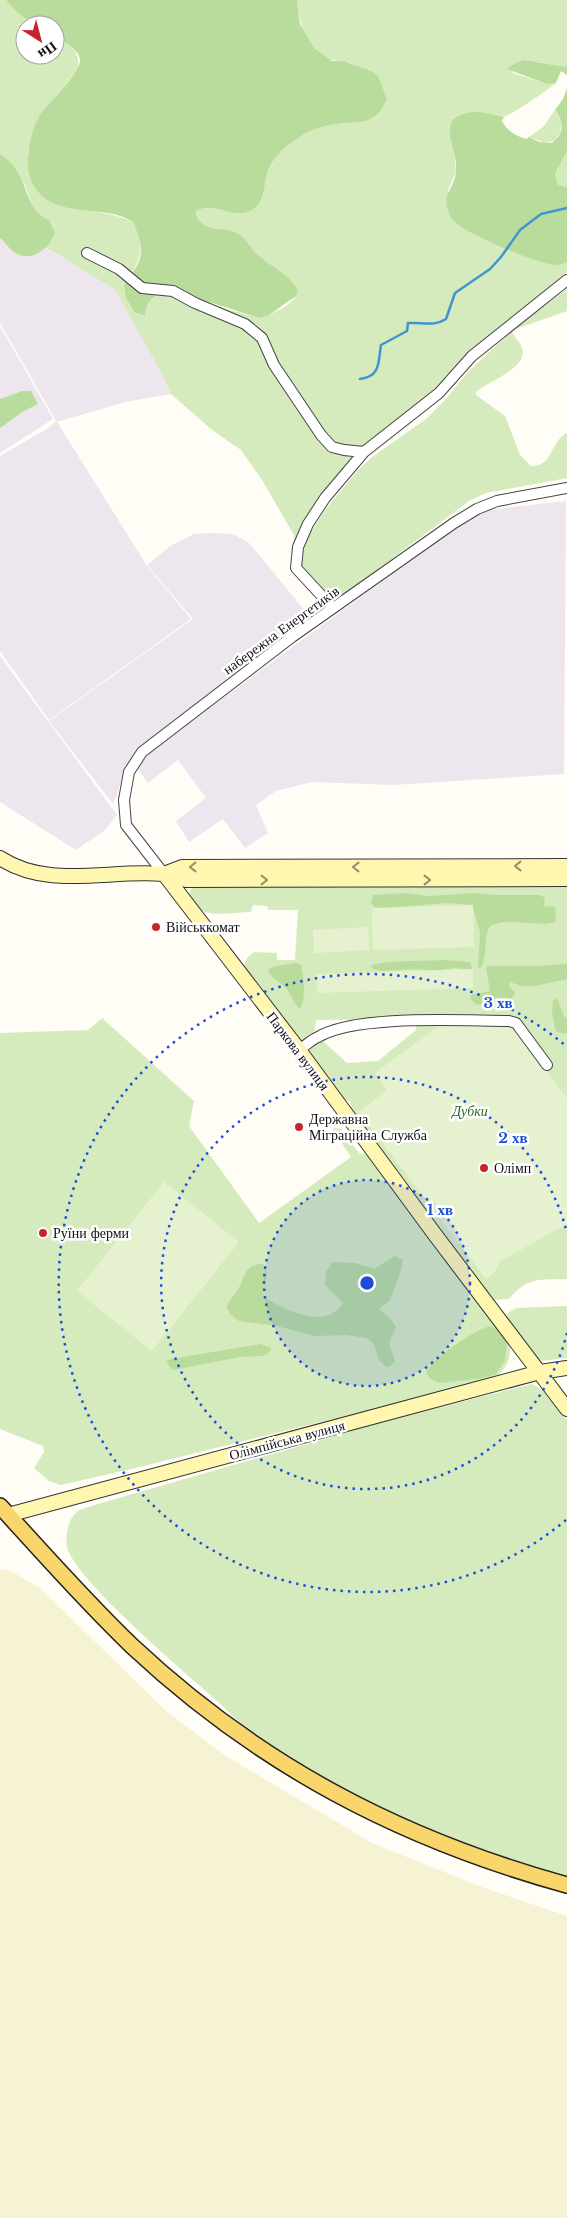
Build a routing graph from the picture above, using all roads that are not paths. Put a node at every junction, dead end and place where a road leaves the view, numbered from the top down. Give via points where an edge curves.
1 (87, 253) dead end
2 (567, 280) edge
3 (364, 452) junction
4 (567, 488) edge
5 (333, 608) junction
6 (0, 858) edge
7 (567, 866) edge
8 (164, 874) junction
9 (567, 880) edge
10 (299, 1050) junction
11 (547, 1065) dead end
12 (567, 1368) edge
13 (540, 1372) junction
14 (567, 1409) edge
15 (4, 1511) edge
16 (567, 1885) edge

1 - 3 street via 119,269 142,288 173,291 245,324 262,338 274,365 332,447
2 - 3 street via 472,356 439,393
3 - 5 street via 325,498 298,547 296,568
4 - 5 street, набережна Енергетиків via 497,501 477,509
5 - 8 street, набережна Енергетиків via 142,752 129,772 124,800 126,825
6 - 8 street via 27,870 60,876
7 -> 8 street via 182,867
8 -> 9 street via 186,880
8 - 10 street, Паркова вулиця
10 - 11 street via 318,1036 355,1024 509,1021 516,1023
10 - 13 street, Паркова вулиця
12 - 13 street, Олімпійська вулиця
13 - 14 street, Паркова вулиця
13 - 15 street, Олімпійська вулиця
15 - 16 main road via 137,1651 267,1754 336,1795 400,1825 497,1864

